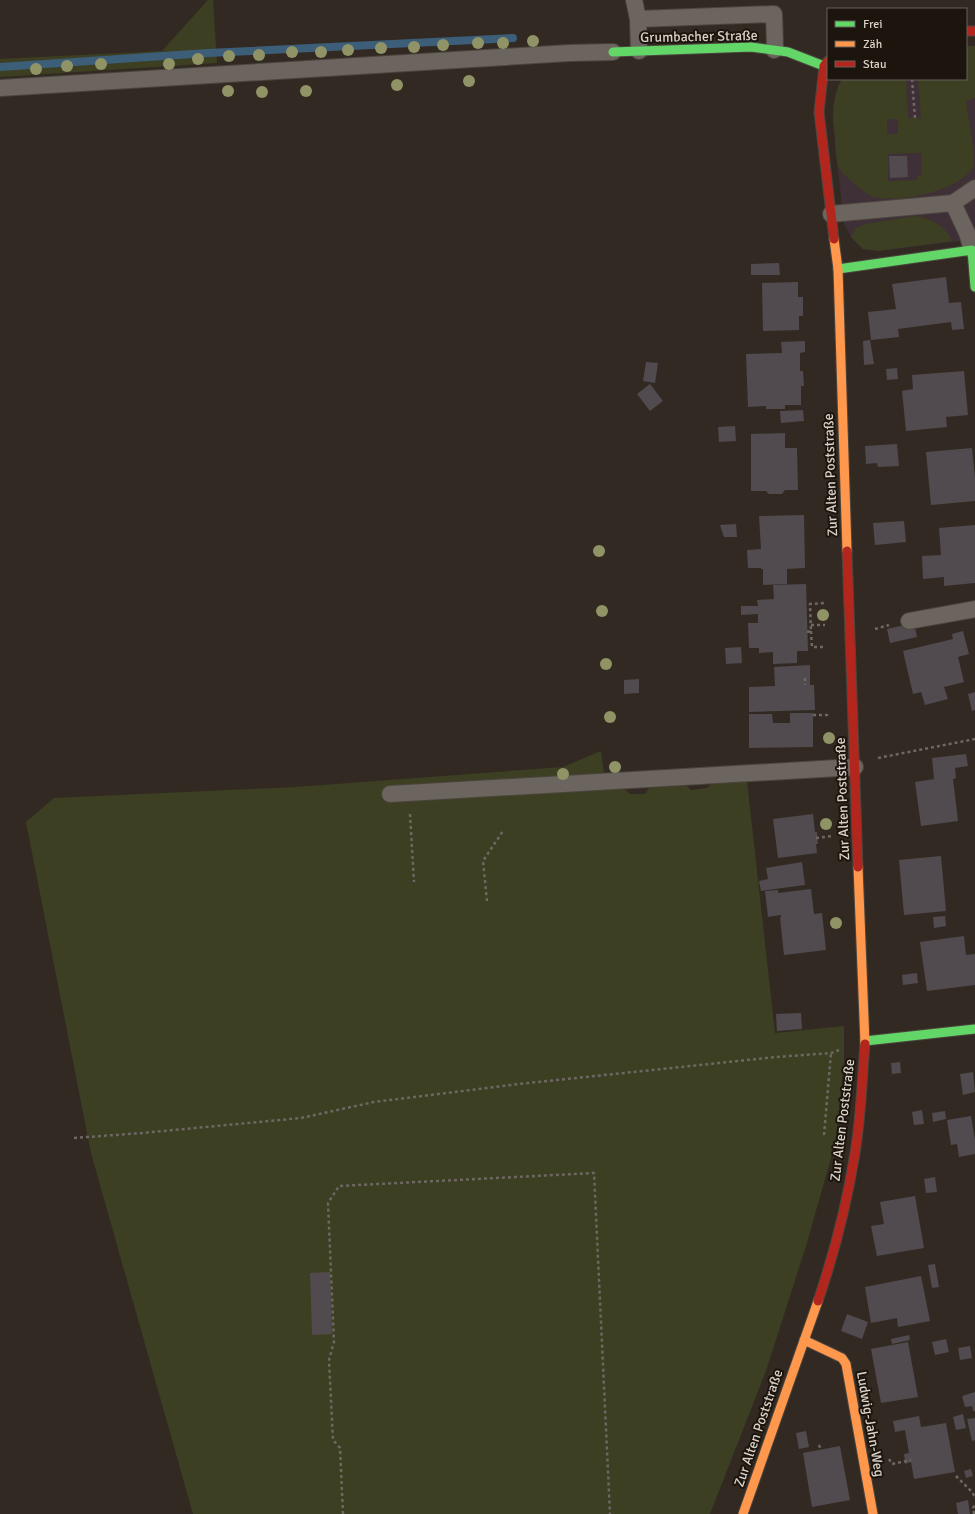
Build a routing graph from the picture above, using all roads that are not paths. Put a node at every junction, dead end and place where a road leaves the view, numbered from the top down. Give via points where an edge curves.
1 (634, 0) edge
2 (638, 19) junction
3 (774, 50) junction
4 (639, 51) junction
5 (613, 52) joint
6 (826, 63) edge
7 (0, 88) edge
8 (975, 188) edge
9 (953, 203) junction
10 (831, 214) junction
11 (972, 250) junction
12 (838, 269) junction
13 (975, 287) edge
14 (975, 609) edge
15 (909, 621) road end
16 (855, 767) junction
17 (390, 794) dead end
18 (975, 1029) edge
19 (865, 1041) junction
20 (804, 1340) junction
21 (743, 1514) edge
22 (873, 1514) edge

1 - 2 lane
2 - 3 lane via 774,14
2 - 4 lane
3 - 4 street, Grumbacher Straße via 752,47
3 - 6 street, Grumbacher Straße
4 - 5 street, Grumbacher Straße
5 - 7 lane
6 - 10 street, Zur Alten Poststraße via 819,112
8 - 9 lane
9 - 10 lane
9 - 11 lane
10 - 12 street, Zur Alten Poststraße
11 - 12 street
11 - 13 street
12 - 16 street, Zur Alten Poststraße
14 - 15 lane
16 - 17 lane
16 - 19 street, Zur Alten Poststraße
18 - 19 street
19 - 20 street, Zur Alten Poststraße via 860,1114 847,1196 828,1272
20 - 21 street, Zur Alten Poststraße
20 - 22 street, Ludwig-Jahn-Weg via 842,1358 846,1364

